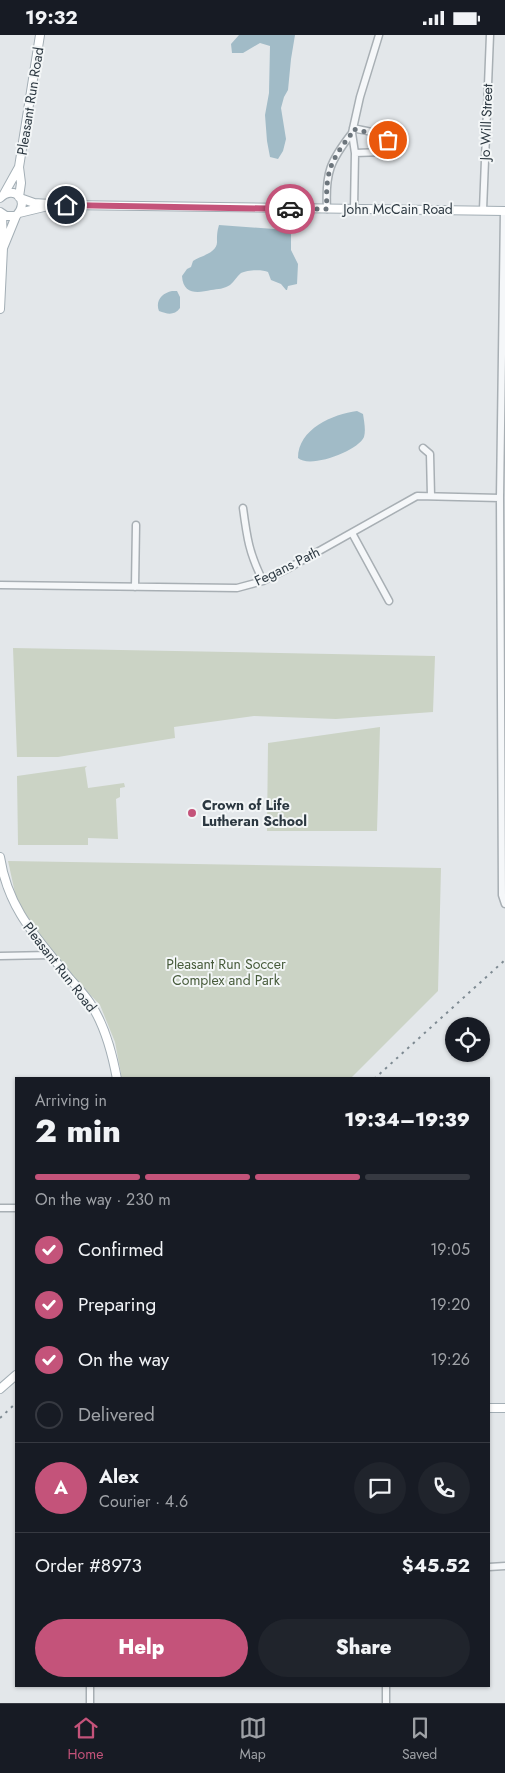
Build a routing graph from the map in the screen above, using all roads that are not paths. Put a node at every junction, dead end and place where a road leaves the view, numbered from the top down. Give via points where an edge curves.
1 (40, 35) edge
2 (379, 35) edge
3 (490, 35) edge
4 (352, 131) junction
5 (354, 153) junction
6 (20, 167) junction
7 (1, 194) edge
8 (20, 197) junction
9 (51, 205) junction
10 (327, 209) junction
11 (354, 209) junction
12 (483, 210) junction
13 (28, 211) junction
14 (504, 211) edge
15 (1, 213) edge
16 (17, 214) junction
17 (13, 225) junction
18 (4, 248) junction
19 (0, 309) edge
20 (423, 448) dead end
21 (431, 496) junction
22 (500, 498) junction
23 (243, 508) dead end
24 (136, 525) dead end
25 (352, 533) junction
26 (263, 581) junction
27 (0, 585) edge
28 (135, 587) junction
29 (389, 601) dead end
30 (504, 824) edge
31 (0, 857) edge
32 (505, 904) edge
33 (51, 955) junction
34 (0, 956) edge
35 (117, 1077) edge
36 (0, 1207) edge
37 (15, 1208) edge
38 (15, 1376) edge
39 (0, 1389) edge
40 (490, 1408) edge
41 (505, 1408) edge
42 (490, 1567) edge
43 (505, 1567) edge
44 (90, 1687) edge
45 (386, 1687) edge
46 (90, 1703) edge
47 (386, 1703) edge

1 - 6 main road, Pleasant Run Road
2 - 4 street
3 - 12 street, Jo Will Street
4 - 5 street
4 - 5 street via 380,135 389,143 384,152
4 - 10 street via 332,161
5 - 11 street
6 - 7 main road, Pleasant Run Road
6 - 8 main road, Pleasant Run Road
7 - 8 main road, John McCain Road via 11,192
8 - 9 main road, John McCain Road
8 - 16 main road, Pleasant Run Road via 22,205
9 - 10 main road, John McCain Road
9 - 13 main road, John McCain Road
10 - 11 main road, John McCain Road
11 - 12 main road, John McCain Road
12 - 14 main road, John McCain Road
13 - 16 main road, John McCain Road
13 - 17 main road
14 - 22 street
15 - 16 main road via 10,217
15 - 18 main road
16 - 17 main road
17 - 18 main road
18 - 19 main road
20 - 21 street via 430,454
21 - 22 street, Fegans Path
21 - 25 street, Fegans Path via 417,496
22 - 30 street
23 - 26 street via 247,543
24 - 28 street
25 - 26 street, Fegans Path
25 - 29 street
26 - 28 street, Fegans Path via 237,588
27 - 28 street, Fegans Path
30 - 32 street via 502,895
31 - 33 main road, Pleasant Run Road via 4,880 15,905
33 - 34 street
33 - 35 main road, Pleasant Run Road via 90,1003 102,1024
36 - 37 street
38 - 39 main road
40 - 41 main road
42 - 43 street
44 - 46 street
45 - 47 street

